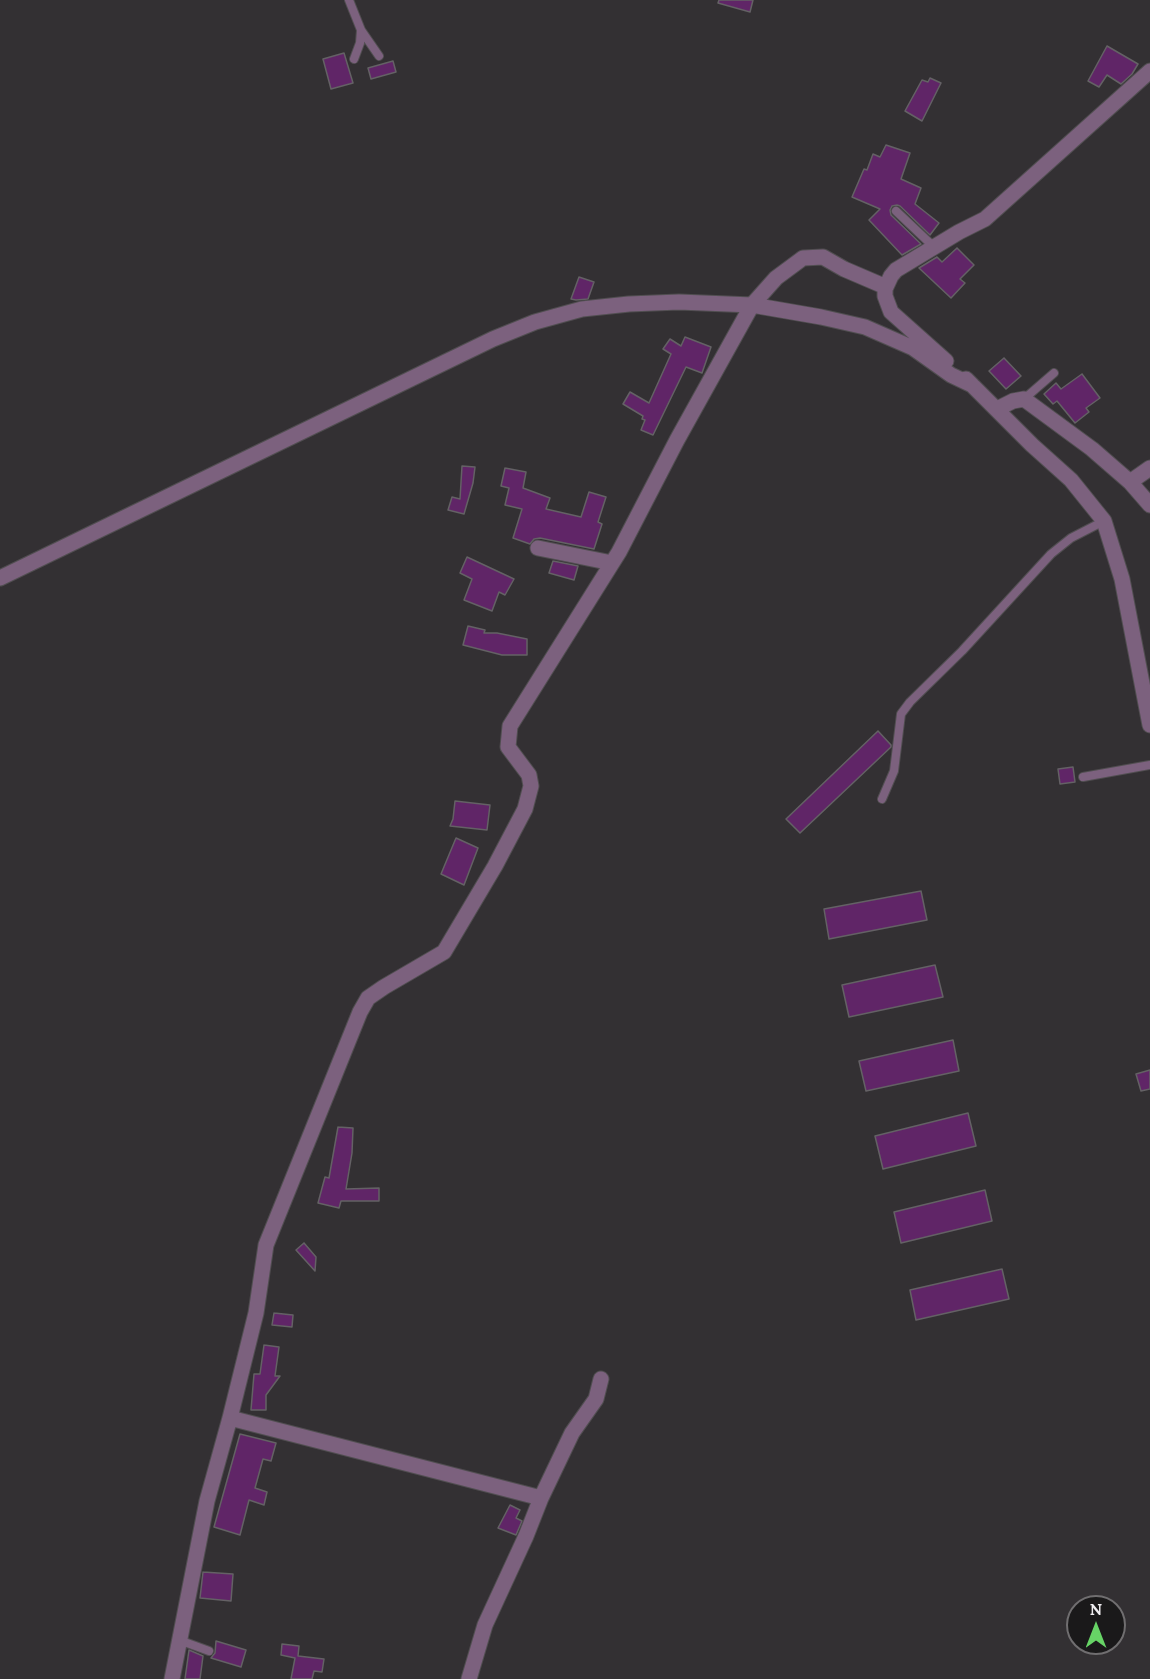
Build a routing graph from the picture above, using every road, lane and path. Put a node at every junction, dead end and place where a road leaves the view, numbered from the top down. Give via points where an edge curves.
1 (349, 0) edge
2 (361, 30) junction
3 (379, 56) dead end
4 (354, 59) dead end
5 (1150, 71) edge
6 (896, 211) dead end
7 (934, 247) junction
8 (886, 287) junction
9 (752, 304) junction
10 (1054, 374) dead end
11 (972, 385) junction
12 (1024, 399) junction
13 (997, 409) junction
14 (1150, 468) edge
15 (1130, 482) junction
16 (1150, 505) edge
17 (1104, 521) junction
18 (538, 548) dead end
19 (612, 563) junction
20 (0, 578) edge
21 (1150, 725) edge
22 (1150, 765) edge
23 (1083, 777) dead end
24 (882, 799) dead end
25 (601, 1379) dead end
26 (230, 1418) junction
27 (541, 1498) junction
28 (179, 1640) junction
29 (209, 1651) dead end
30 (172, 1679) edge
31 (469, 1679) edge

1 - 2 lane
2 - 3 lane
2 - 4 lane
5 - 7 street via 985,219
6 - 7 lane
7 - 8 street via 896,270
8 - 9 street via 823,256 803,258 776,278
8 - 11 street via 891,312
9 - 11 street via 865,327 913,348
9 - 19 street
9 - 20 street via 629,304 582,309 535,322 482,344
10 - 12 lane
11 - 13 street
12 - 13 street
12 - 15 street
13 - 17 street via 1071,480
14 - 15 street
15 - 16 street
17 - 21 street via 1122,579
17 - 24 lane via 1071,538 1051,554 910,702 901,714 894,771
18 - 19 street
19 - 26 street via 510,726 508,747 529,775 530,796 484,886 444,952 376,993 360,1012 270,1230 256,1313
22 - 23 lane
25 - 27 street via 596,1399 560,1454
26 - 27 street
26 - 28 street via 207,1502
27 - 31 street via 485,1625
28 - 29 lane
28 - 30 street

